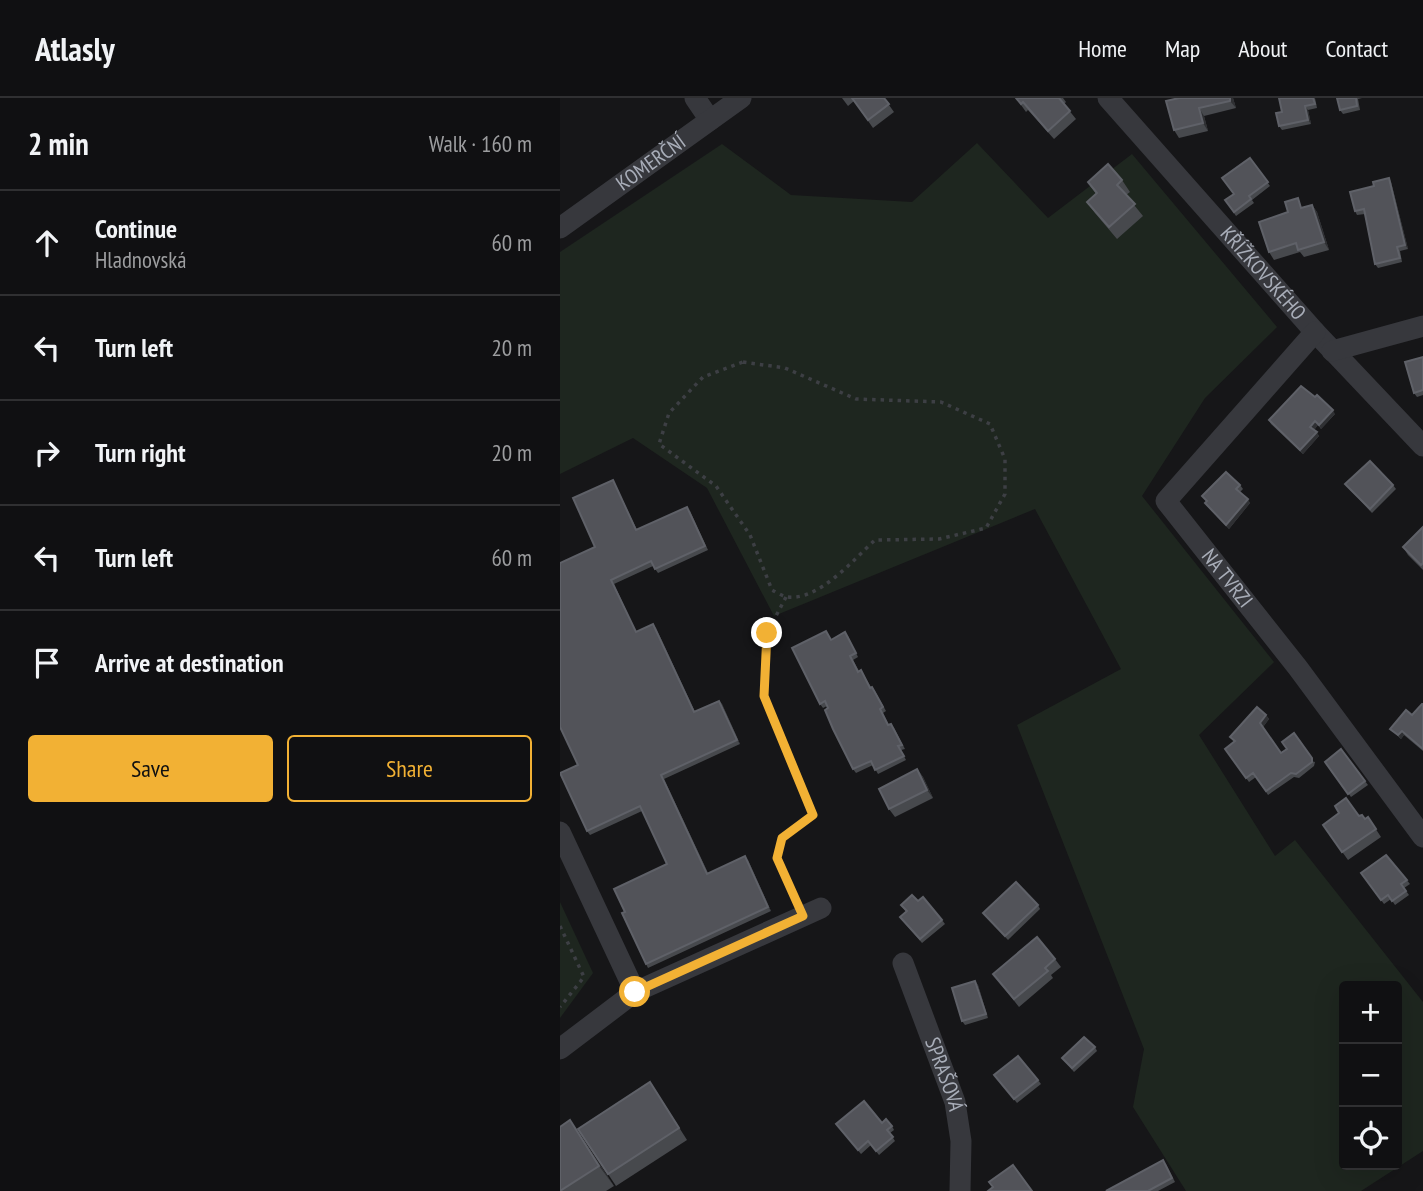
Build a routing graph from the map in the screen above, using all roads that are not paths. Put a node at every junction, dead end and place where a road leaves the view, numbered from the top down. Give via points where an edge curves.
1 (695, 98) edge
2 (741, 98) edge
3 (1108, 98) edge
4 (710, 120) junction
5 (560, 228) edge
6 (1423, 326) edge
7 (1315, 332) junction
8 (1332, 351) junction
9 (1423, 446) edge
10 (560, 832) edge
11 (1423, 837) edge
12 (812, 912) road end
13 (903, 962) dead end
14 (635, 992) junction
15 (560, 1049) edge
16 (960, 1191) edge

1 - 4 street
2 - 4 street, KOMERČNÍ
3 - 7 street, KŘÍŽKOVSKÉHO
4 - 5 street, KOMERČNÍ
6 - 8 street
7 - 8 street, KŘÍŽKOVSKÉHO
7 - 11 street, NA TVRZI via 1166,500
8 - 9 street, KŘÍŽKOVSKÉHO
10 - 14 street
12 - 14 street
13 - 16 street, SPRAŠOVÁ via 955,1102 961,1141
14 - 15 street

